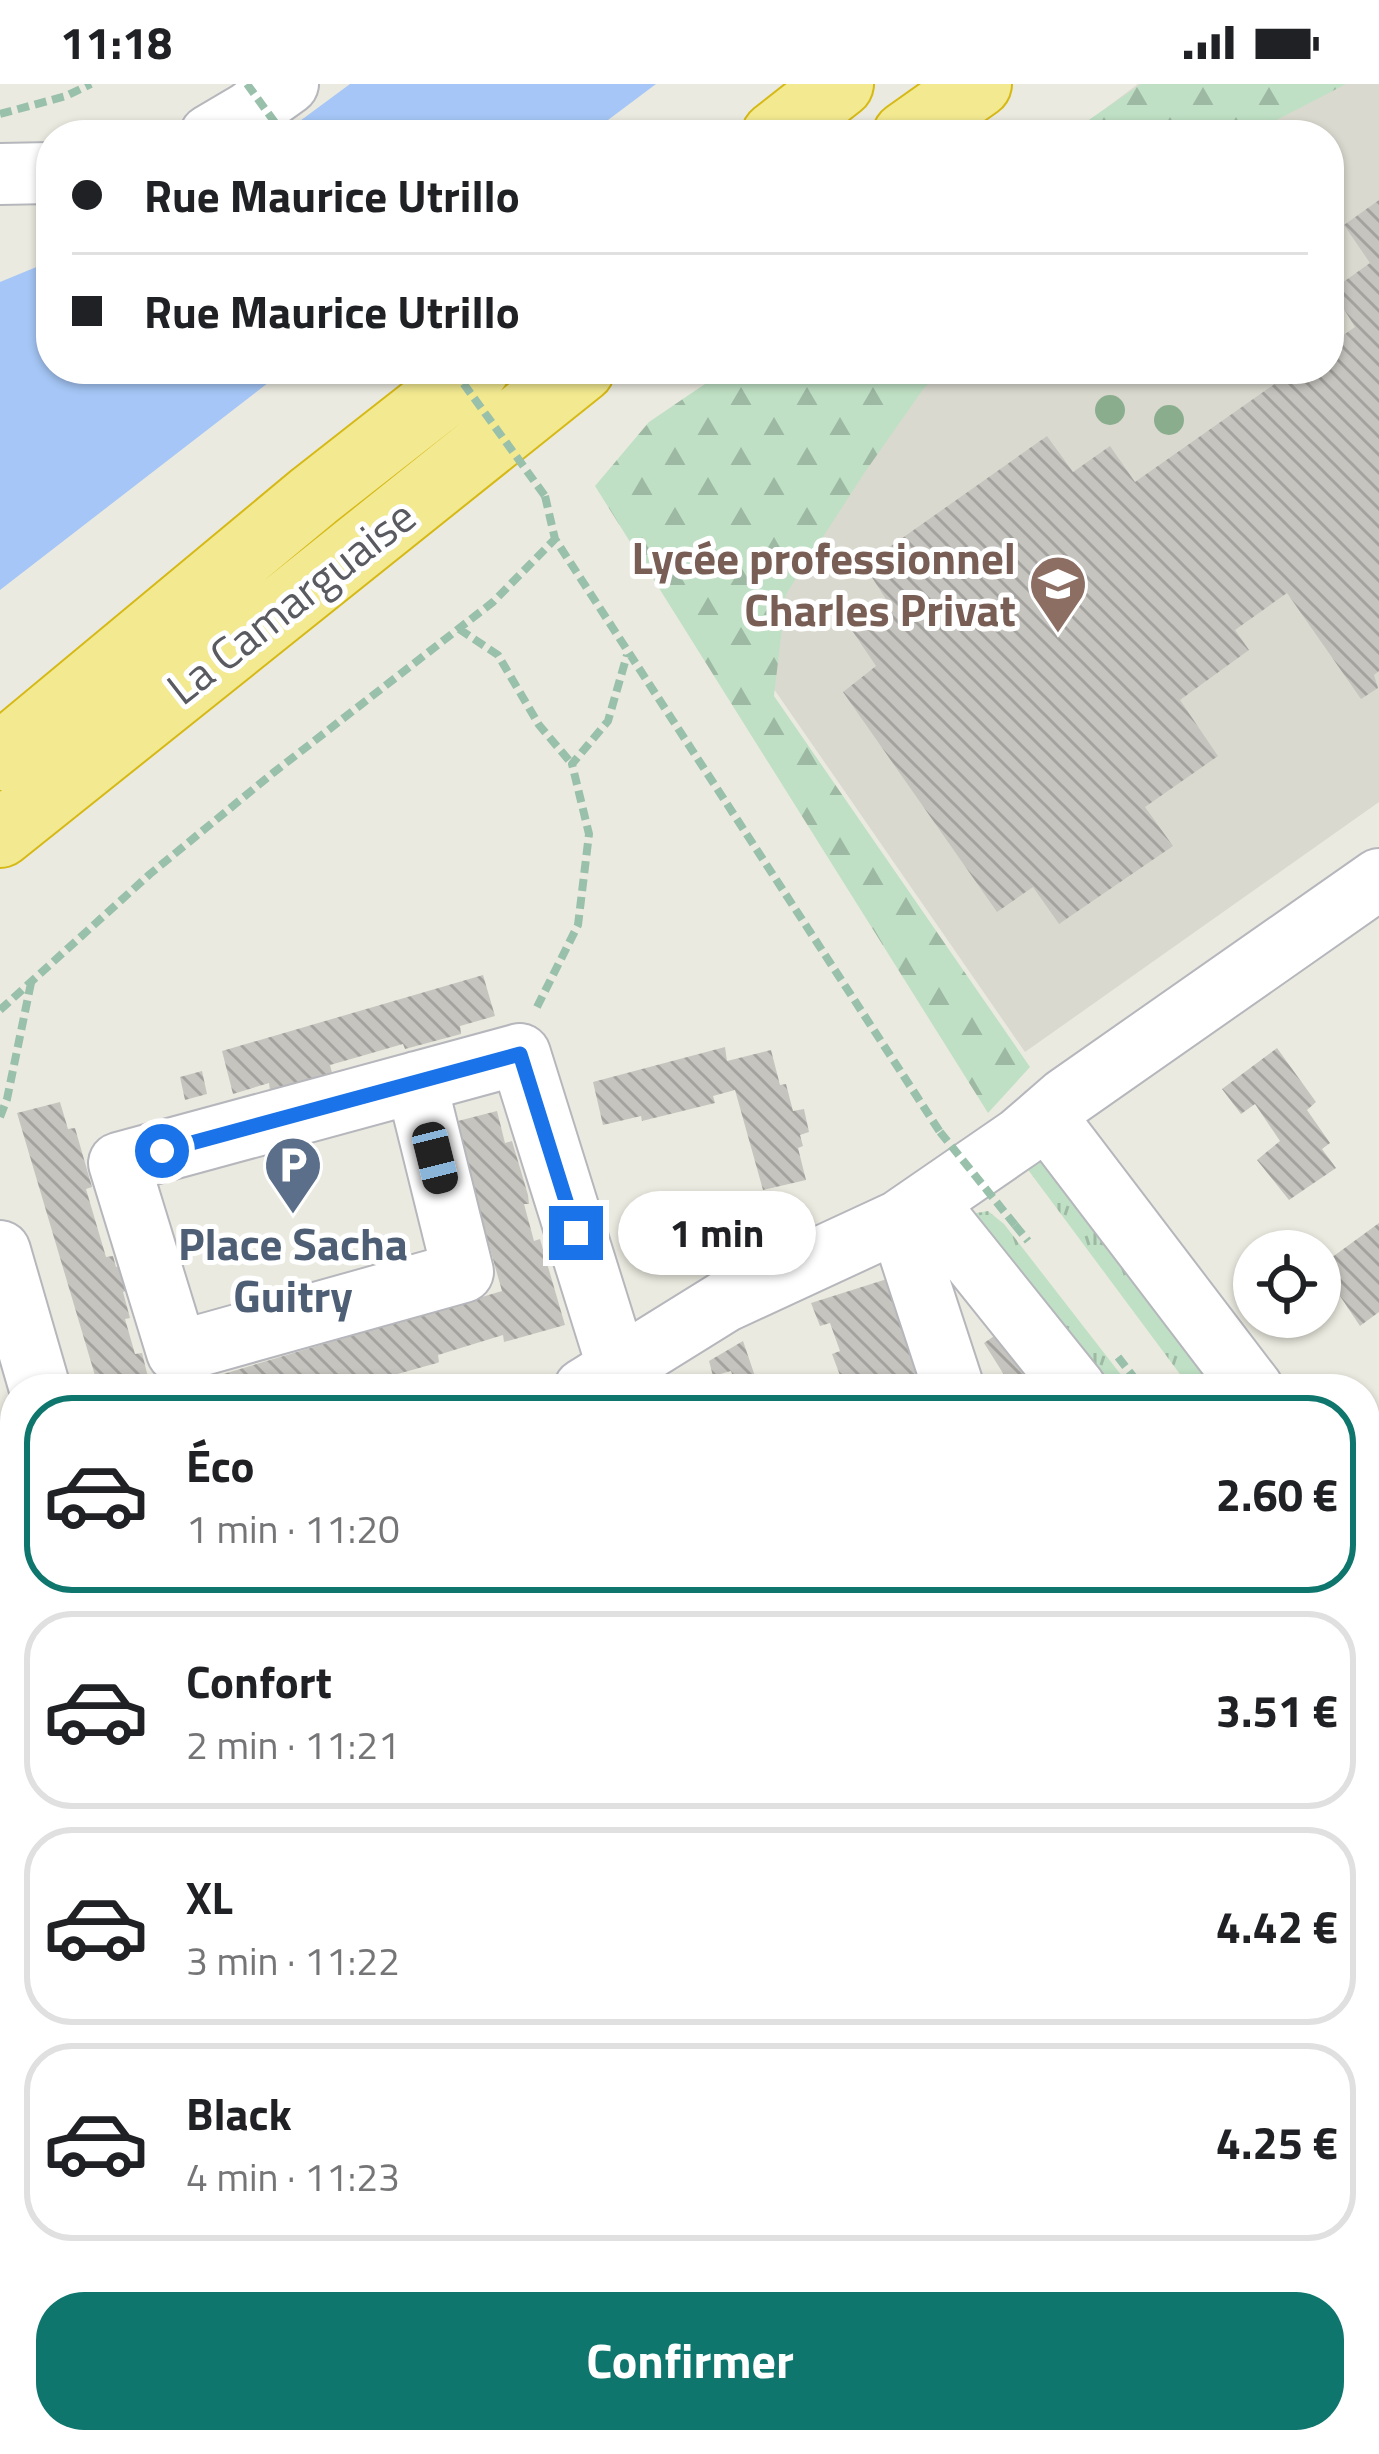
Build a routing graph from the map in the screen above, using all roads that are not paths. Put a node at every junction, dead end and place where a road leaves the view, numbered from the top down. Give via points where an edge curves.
1 (288, 84) edge
2 (841, 84) edge
3 (939, 84) edge
4 (978, 84) edge
5 (235, 120) edge
6 (794, 120) edge
7 (894, 120) edge
8 (927, 120) edge
9 (36, 173) edge
10 (0, 174) edge
11 (457, 384) edge
12 (562, 384) edge
13 (0, 757) edge
14 (0, 834) edge
15 (1379, 879) edge
16 (416, 1082) junction
17 (1033, 1126) junction
18 (913, 1212) junction
19 (0, 1251) edge
20 (36, 1374) edge
21 (600, 1374) edge
22 (607, 1374) edge
23 (951, 1374) edge
24 (1062, 1374) edge
25 (1240, 1374) edge

1 - 5 street
2 - 6 highway
3 - 7 highway
4 - 8 highway
9 - 10 street
11 - 13 highway, La Camarguaise
12 - 14 highway, La Camarguaise
15 - 17 street
16 - 16 street via 463,1272 177,1352 119,1163
16 - 21 street via 520,1054
17 - 18 street
17 - 25 street
18 - 22 street via 724,1302
18 - 23 street
18 - 24 street
19 - 20 street

